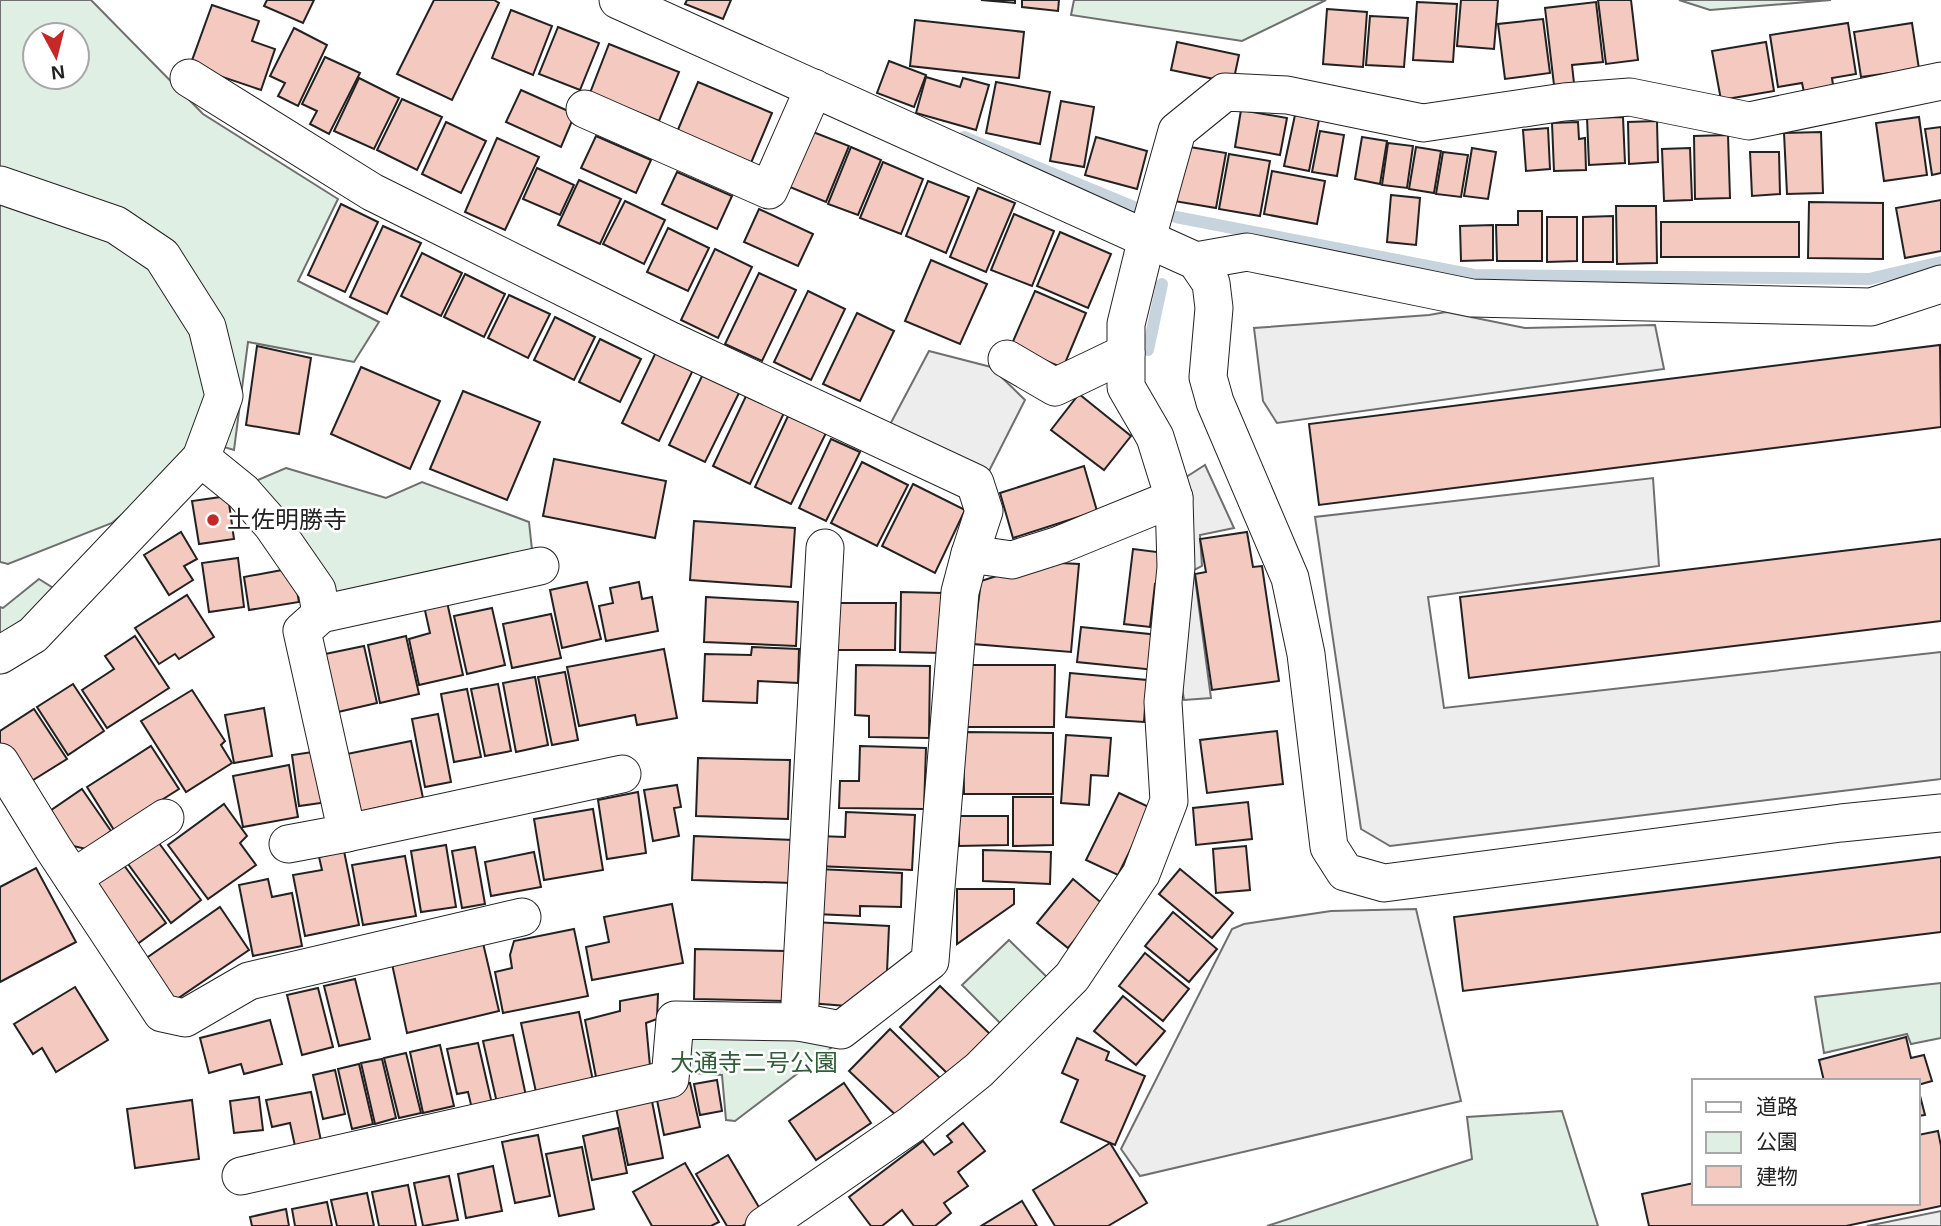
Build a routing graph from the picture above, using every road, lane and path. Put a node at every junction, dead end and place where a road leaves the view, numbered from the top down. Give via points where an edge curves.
1 (621, 1) edge
2 (189, 78) dead end
3 (1941, 81) edge
4 (814, 88) junction
5 (585, 109) dead end
6 (0, 186) edge
7 (1147, 238) junction
8 (1196, 261) junction
9 (1941, 284) edge
10 (1126, 353) junction
11 (1007, 359) dead end
12 (201, 458) junction
13 (1174, 498) junction
14 (825, 548) dead end
15 (970, 554) junction
16 (540, 566) dead end
17 (321, 614) junction
18 (0, 655) edge
19 (0, 762) edge
20 (622, 774) dead end
21 (1941, 813) edge
22 (165, 818) dead end
23 (347, 833) junction
24 (288, 844) dead end
25 (73, 878) junction
26 (522, 917) dead end
27 (799, 1022) junction
28 (241, 1176) dead end
29 (764, 1226) edge

1 - 4 street
2 - 15 street via 373,192 671,341 975,483 984,511
3 - 7 street via 1749,121 1630,97 1423,123 1287,95 1225,92 1178,131
4 - 5 street via 769,190
4 - 7 street
6 - 12 street via 116,225 162,256 207,327 224,396
7 - 8 street
7 - 10 street via 1126,324
8 - 9 street via 1247,252 1472,298 1871,307
8 - 21 street via 1211,282 1214,308 1208,377 1215,402 1290,578 1306,654 1329,847 1345,872 1384,883
10 - 11 street via 1055,387
10 - 13 street via 1126,387 1155,437
12 - 17 street via 243,492 272,525 317,590
12 - 18 street via 33,635
13 - 15 street via 1012,561
13 - 29 street via 1176,567 1163,702 1169,801 1140,874 1073,977 979,1070 912,1124
14 - 27 street
15 - 27 street via 960,593 930,961 841,1030
16 - 17 street
17 - 23 street via 302,631
19 - 25 street
20 - 23 street
22 - 25 street
23 - 24 street
25 - 26 street via 162,1013 185,1018 249,981
27 - 28 street via 675,1020 670,1079

